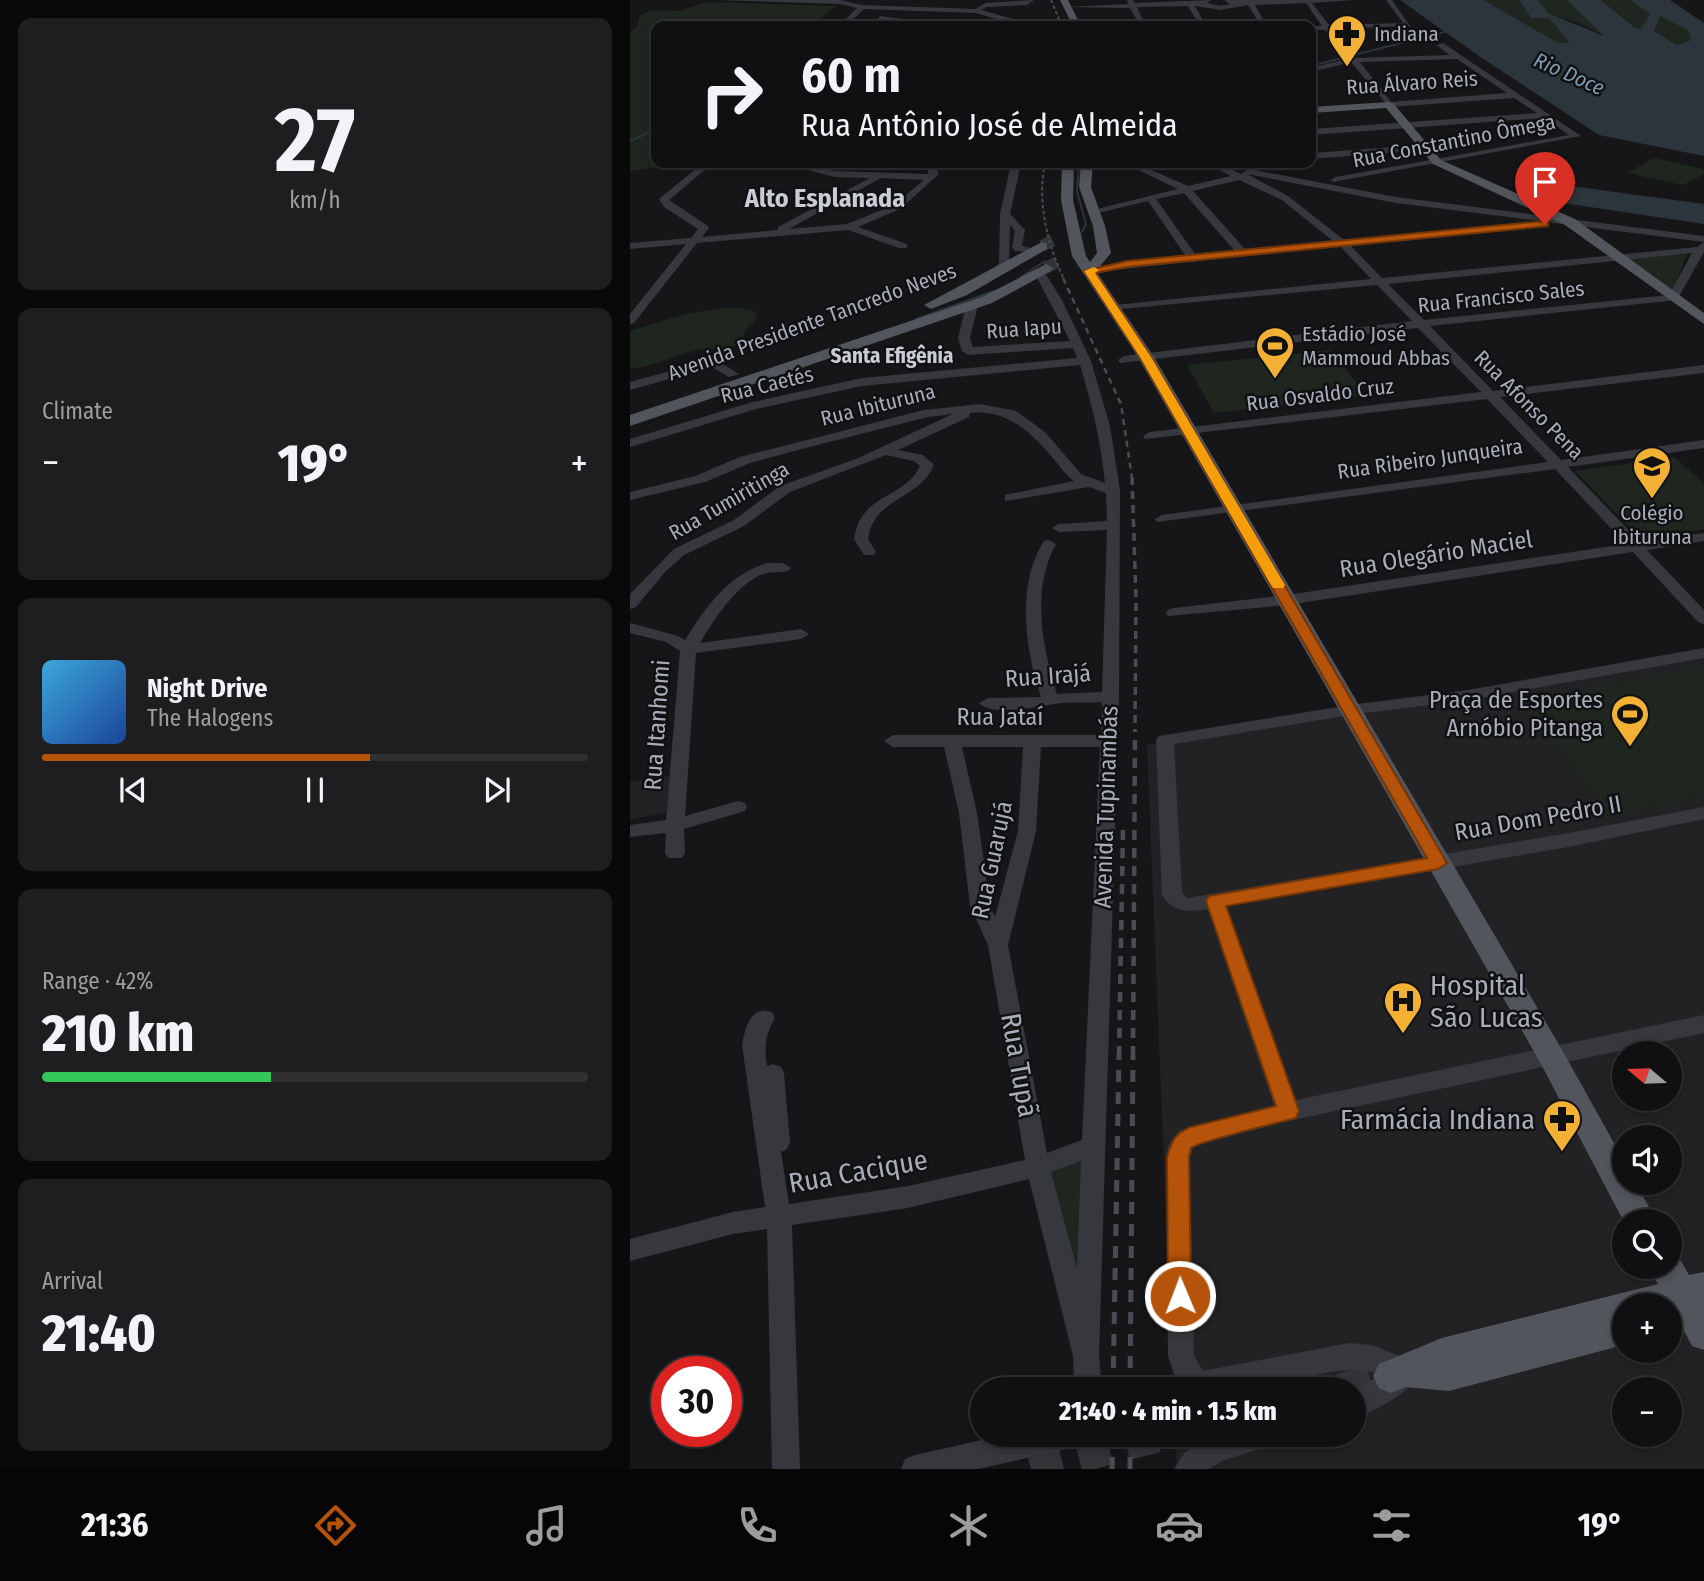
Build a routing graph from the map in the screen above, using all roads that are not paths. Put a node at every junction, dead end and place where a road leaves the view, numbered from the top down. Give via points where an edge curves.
1 (718, 0) edge
2 (1210, 0) edge
3 (1227, 0) edge
4 (1310, 0) edge
5 (1350, 0) edge
6 (1389, 0) edge
7 (839, 1) edge
8 (1029, 1) edge
9 (1250, 1) edge
10 (973, 2) dead end
11 (1189, 2) edge
12 (1067, 3) edge
13 (1131, 3) edge
14 (1237, 3) junction
15 (1200, 4) junction
16 (985, 5) junction
17 (862, 8) junction
18 (1359, 10) dead end
19 (976, 11) junction
20 (852, 17) junction
21 (1366, 18) dead end
22 (848, 21) edge
23 (900, 21) edge
24 (1013, 21) edge
25 (1075, 21) edge
26 (1140, 21) edge
27 (1200, 21) edge
28 (1262, 21) edge
29 (1374, 26) junction
30 (1330, 27) junction
31 (1316, 28) edge
32 (1440, 45) dead end
33 (1332, 55) dead end
34 (1460, 57) junction
35 (1352, 58) junction
36 (1316, 68) edge
37 (1516, 95) junction
38 (1389, 105) junction
39 (1316, 109) edge
40 (1547, 115) junction
41 (1405, 125) junction
42 (1316, 132) edge
43 (1423, 148) junction
44 (1316, 156) edge
45 (1437, 162) junction
46 (697, 168) edge
47 (806, 168) edge
48 (931, 168) edge
49 (1015, 168) edge
50 (1070, 168) edge
51 (1085, 168) edge
52 (1139, 168) edge
53 (1224, 168) edge
54 (1254, 168) edge
55 (880, 176) junction
56 (1242, 176) junction
57 (932, 177) junction
58 (1336, 180) junction
59 (1076, 187) junction
60 (1185, 189) junction
61 (1150, 197) junction
62 (1094, 211) junction
63 (1005, 215) junction
64 (1564, 219) junction
65 (849, 227) junction
66 (704, 228) junction
67 (775, 233) junction
68 (724, 238) junction
69 (694, 241) junction
70 (1342, 243) junction
71 (1703, 243) edge
72 (630, 246) edge
73 (903, 246) dead end
74 (1039, 248) joint
75 (1077, 251) junction
76 (1243, 254) junction
77 (1099, 257) junction
78 (1620, 257) junction
79 (1193, 259) junction
80 (1061, 260) tunnel mouth
81 (1043, 270) joint
82 (998, 271) junction
83 (1378, 280) junction
84 (1673, 298) junction
85 (972, 305) junction
86 (1115, 308) junction
87 (1696, 310) edge
88 (1704, 320) edge
89 (630, 321) edge
90 (1419, 324) junction
91 (1077, 344) junction
92 (1146, 357) junction
93 (1124, 360) dead end
94 (1084, 361) junction
95 (1704, 369) edge
96 (740, 379) junction
97 (630, 386) edge
98 (1487, 393) junction
99 (980, 408) junction
100 (630, 409) edge
101 (630, 421) edge
102 (1188, 431) junction
103 (1150, 436) dead end
104 (630, 443) edge
105 (1704, 444) edge
106 (885, 451) junction
107 (1556, 463) junction
108 (1086, 483) junction
109 (1113, 491) junction
110 (630, 496) edge
111 (1010, 498) dead end
112 (1232, 508) junction
113 (1162, 519) dead end
114 (1114, 525) junction
115 (1059, 528) dead end
116 (1704, 537) edge
117 (1049, 544) dead end
118 (1636, 547) junction
119 (869, 552) dead end
120 (783, 568) dead end
121 (1287, 600) junction
122 (630, 604) edge
123 (1174, 613) dead end
124 (1704, 619) edge
125 (630, 628) edge
126 (801, 634) dead end
127 (688, 649) junction
128 (1704, 653) edge
129 (1111, 696) junction
130 (1051, 700) junction
131 (988, 703) dead end
132 (1350, 710) junction
133 (893, 741) dead end
134 (1108, 741) junction
135 (952, 742) junction
136 (1032, 743) junction
137 (738, 807) dead end
138 (1704, 813) edge
139 (675, 825) junction
140 (630, 831) edge
141 (675, 853) dead end
142 (1438, 863) junction
143 (1215, 901) junction
144 (998, 945) junction
145 (764, 1018) dead end
146 (1704, 1024) edge
147 (1551, 1056) junction
148 (773, 1073) dead end
149 (1288, 1111) junction
150 (1095, 1145) junction
151 (1038, 1167) junction
152 (777, 1208) junction
153 (1634, 1209) edge
154 (630, 1250) edge
155 (1612, 1310) edge
156 (1612, 1332) edge
157 (1086, 1356) junction
158 (1398, 1374) junction
159 (1087, 1377) edge
160 (1366, 1399) edge
161 (1013, 1447) edge
162 (1232, 1447) edge
163 (1198, 1461) edge
164 (786, 1469) edge
165 (915, 1469) edge

1 - 7 street
2 - 15 street
3 - 14 street
4 - 5 street
4 - 9 street
4 - 30 street
5 - 18 street
6 - 29 street via 1408,24
7 - 17 street
8 - 16 street
9 - 14 street
9 - 28 street
10 - 16 street
11 - 13 street
11 - 15 street
11 - 27 street
12 - 13 street
12 - 25 main road
13 - 26 street
14 - 15 street via 1221,8
16 - 19 street
17 - 19 street
17 - 20 street
19 - 24 street
20 - 22 street
20 - 23 street
21 - 29 street
29 - 30 street
30 - 31 street
30 - 35 street
32 - 34 street
33 - 35 street
34 - 35 street
34 - 37 street
35 - 36 street
35 - 38 street
37 - 38 street, Rua Álvaro Reis
37 - 40 street
38 - 39 main road, Rua Álvaro Reis
38 - 41 main road
40 - 41 street
40 - 45 street, Rua Constantino Ômega via 1577,136
41 - 42 street
41 - 43 main road
43 - 44 street
43 - 45 main road
45 - 58 street, Rua Constantino Ômega
45 - 64 main road
46 - 66 street via 664,202
47 - 55 street
48 - 57 street
49 - 63 street
50 - 59 main road
51 - 59 main road
52 - 60 street
53 - 56 street, Rua Afonso Pena
54 - 56 street
54 - 58 street
54 - 64 street via 1396,200
55 - 57 street
55 - 67 street
56 - 60 street
56 - 70 street, Rua Afonso Pena via 1284,198
57 - 65 street via 902,204
58 - 71 street via 1397,192 1559,209
59 - 62 main road
59 - 75 main road via 1066,232
60 - 61 street
60 - 76 street
61 - 62 street
61 - 79 street
62 - 77 main road
63 - 74 street via 1020,230 1019,249
63 - 82 street via 1004,263
64 - 70 street
64 - 71 street
64 - 78 main road
65 - 67 street
65 - 73 street
66 - 68 street
66 - 69 street
67 - 68 street
68 - 69 street
69 - 72 street
69 - 89 street
70 - 76 street
70 - 83 street, Rua Afonso Pena
71 - 78 street
71 - 84 street
74 - 82 main road, Avenida Presidente Tancredo Neves
75 - 77 main road
75 - 77 main road
75 - 80 main road
76 - 79 street
77 - 79 street via 1127,264
77 - 86 main road
78 - 83 street
78 - 84 main road
81 - 85 main road, Avenida Presidente Tancredo Neves
81 - 91 street, Avenida Tupinambás
82 - 96 main road, Avenida Presidente Tancredo Neves via 936,303
83 - 86 street
83 - 90 street, Rua Afonso Pena
84 - 87 main road
84 - 90 street, Rua Francisco Sales
85 - 91 street, Rua Iapu via 964,338 967,349 975,352
85 - 96 main road, Avenida Presidente Tancredo Neves
86 - 92 main road
87 - 88 main road
90 - 92 street, Rua Francisco Sales
90 - 98 street, Rua Afonso Pena
91 - 94 street, Avenida Tupinambás
92 - 93 street, Rua Francisco Sales
92 - 102 main road
94 - 104 street, Rua Caetés via 862,382 753,405
94 - 109 street, Avenida Tupinambás via 1103,423
95 - 98 street, Rua Osvaldo Cruz
96 - 97 street via 714,363
96 - 100 main road, Avenida Presidente Tancredo Neves
96 - 101 main road, Avenida Presidente Tancredo Neves
98 - 102 street, Rua Osvaldo Cruz
98 - 107 street, Rua Afonso Pena
99 - 106 street, Rua Tumiritinga
99 - 108 street, Rua Ibituruna via 1004,411 1031,427 1069,471
99 - 110 street, Rua Ibituruna via 928,413 745,460 700,479
102 - 103 street, Rua Osvaldo Cruz
102 - 112 main road
105 - 107 street, Rua Ribeiro Junqueira
106 - 119 street via 918,458 927,465 921,477 865,520 861,539
106 - 122 street, Rua Tumiritinga via 785,489 739,523 689,546 660,569
107 - 112 street, Rua Ribeiro Junqueira
107 - 118 street, Rua Afonso Pena
108 - 109 street, Rua Ibituruna
108 - 111 street
109 - 114 street, Avenida Tupinambás
112 - 113 street, Rua Ribeiro Junqueira
112 - 121 main road
114 - 115 street
114 - 129 street, Avenida Tupinambás
116 - 118 street, Rua Olegário Maciel
117 - 130 street via 1031,596
118 - 121 street, Rua Olegário Maciel
118 - 124 street, Rua Afonso Pena
120 - 127 street, Rua Itanhomi via 765,568 732,588
121 - 123 street, Rua Olegário Maciel
121 - 132 main road
125 - 127 street via 672,639
126 - 127 street
127 - 139 street, Rua Itanhomi
128 - 132 street via 1468,695
129 - 130 street, Rua Irajá
129 - 134 street, Avenida Tupinambás
130 - 131 street, Rua Irajá
132 - 142 main road
132 - 143 street, Rua Dom Pedro II via 1165,740 1172,895 1182,904
133 - 135 street, Rua Jataí
134 - 136 street, Rua Jataí
134 - 150 street, Avenida Tupinambás
135 - 136 street, Rua Jataí
135 - 144 street, Rua Tupã via 968,813 980,906
136 - 144 street, Rua Guarujá via 1027,831
137 - 139 street
138 - 142 street, Rua Dom Pedro II
139 - 140 street
139 - 141 street, Rua Itanhomi
142 - 143 street, Rua Dom Pedro II
142 - 147 main road
143 - 149 street
144 - 151 street, Rua Tupã
145 - 152 street via 756,1028 753,1045
146 - 147 street
147 - 149 street
147 - 153 main road
148 - 152 street via 782,1178
149 - 158 street via 1187,1138 1181,1144 1184,1369 1192,1381 1209,1385 1349,1356 1372,1358
150 - 151 street, Rua Cacique
150 - 157 street, Avenida Tupinambás
151 - 152 street, Rua Cacique via 908,1197
151 - 157 street, Rua Tupã
152 - 154 street, Rua Cacique
152 - 164 street
155 - 158 main road via 1442,1355
156 - 158 main road via 1450,1374
157 - 159 street, Rua Tupã
158 - 160 street
161 - 165 street
162 - 163 street

